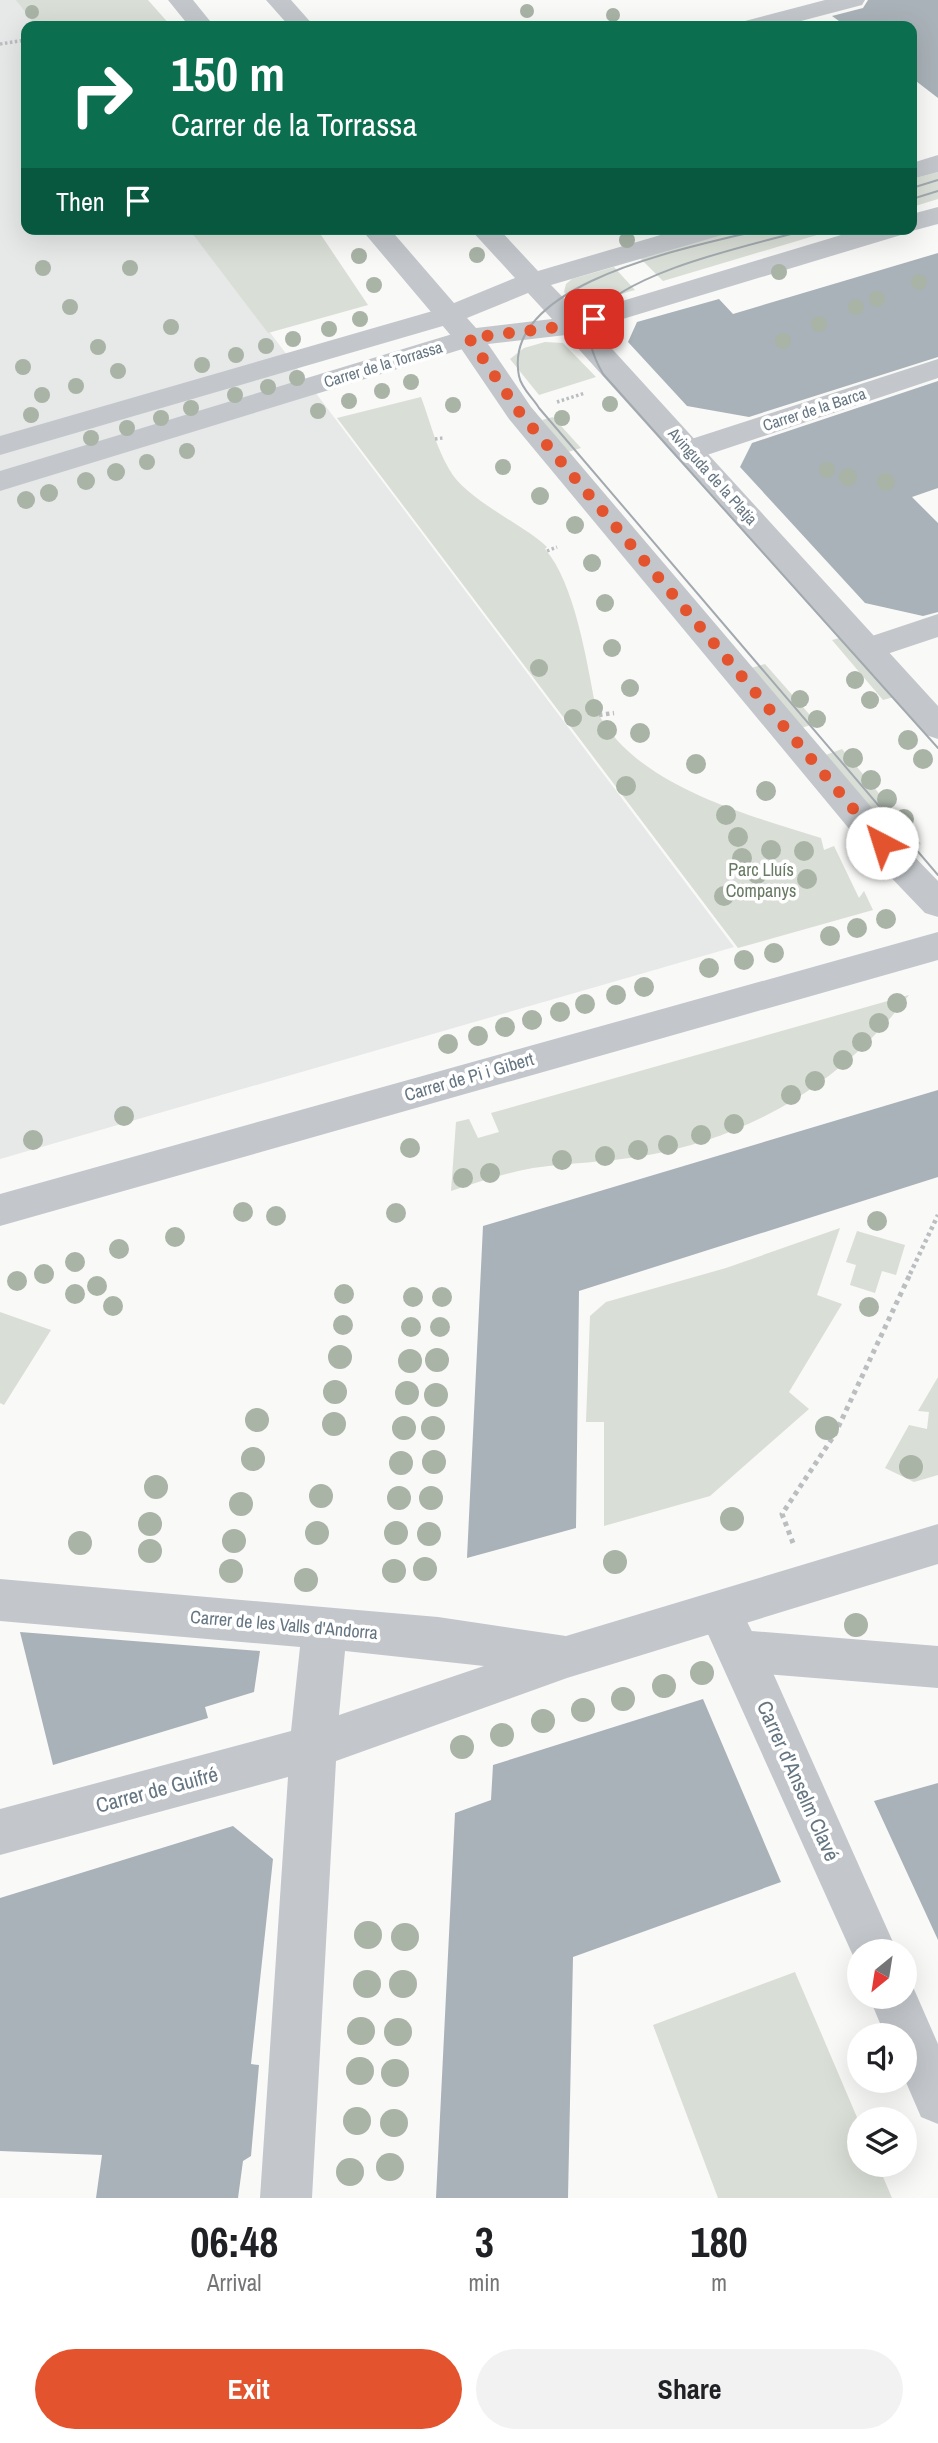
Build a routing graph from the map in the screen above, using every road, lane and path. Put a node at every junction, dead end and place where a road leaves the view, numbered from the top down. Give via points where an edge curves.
1 (180, 0) edge
2 (278, 0) edge
3 (853, 0) edge
4 (198, 21) edge
5 (297, 21) edge
6 (773, 21) edge
7 (21, 41) edge
8 (0, 44) edge
9 (938, 163) edge
10 (917, 169) edge
11 (938, 215) edge
12 (917, 221) edge
13 (380, 235) edge
14 (490, 235) edge
15 (691, 235) edge
16 (871, 235) edge
17 (533, 281) junction
18 (574, 325) junction
19 (459, 326) junction
20 (938, 368) edge
21 (588, 392) dead end
22 (551, 404) dead end
23 (443, 438) dead end
24 (435, 439) dead end
25 (0, 446) edge
26 (690, 450) junction
27 (0, 481) edge
28 (557, 547) dead end
29 (547, 551) dead end
30 (938, 625) edge
31 (869, 649) junction
32 (614, 713) dead end
33 (599, 715) dead end
34 (938, 727) edge
35 (938, 904) edge
36 (938, 946) edge
37 (0, 1210) edge
38 (938, 1215) edge
39 (938, 1544) edge
40 (795, 1547) dead end
41 (0, 1600) edge
42 (324, 1628) junction
43 (730, 1631) junction
44 (567, 1657) junction
45 (938, 1667) edge
46 (313, 1747) junction
47 (0, 1832) edge
48 (868, 1939) edge
49 (898, 2009) edge
50 (938, 2100) edge
51 (286, 2198) edge

1 - 4 street
2 - 5 street
3 - 6 street
7 - 8 path
9 - 10 street
11 - 12 street
13 - 19 street
14 - 17 street, Avinguda de la Platja
15 - 17 street, Carrer de la Torrassa
16 - 18 street, Carrer de la Torrassa
17 - 18 street, Avinguda de la Platja
17 - 19 street, Carrer de la Torrassa
18 - 19 street, Carrer de la Torrassa
18 - 26 street, Avinguda de la Platja
19 - 25 street, Carrer de la Torrassa
19 - 27 street, Carrer de la Torrassa
19 - 35 street via 520,413 893,857
20 - 26 street, Carrer de la Barca
21 - 22 path
23 - 24 path
26 - 31 street, Avinguda de la Platja
28 - 29 path
30 - 31 street
31 - 34 street, Avinguda de la Platja
32 - 33 path
36 - 37 street, Carrer de Pi i Gibert
38 - 40 path via 835,1434 782,1514
39 - 43 street, Carrer de les Valls d'Andorra via 809,1581
41 - 42 street, Carrer de les Valls d'Andorra
42 - 44 street, Carrer de les Valls d'Andorra via 438,1638
42 - 46 street
43 - 44 street, Carrer de les Valls d'Andorra
43 - 45 street, Carrer de les Valls d'Andorra
43 - 48 street, Carrer d'Anselm Clavé
44 - 46 street, Carrer de les Valls d'Andorra
46 - 47 street, Carrer de Guifré
46 - 51 street
49 - 50 street

